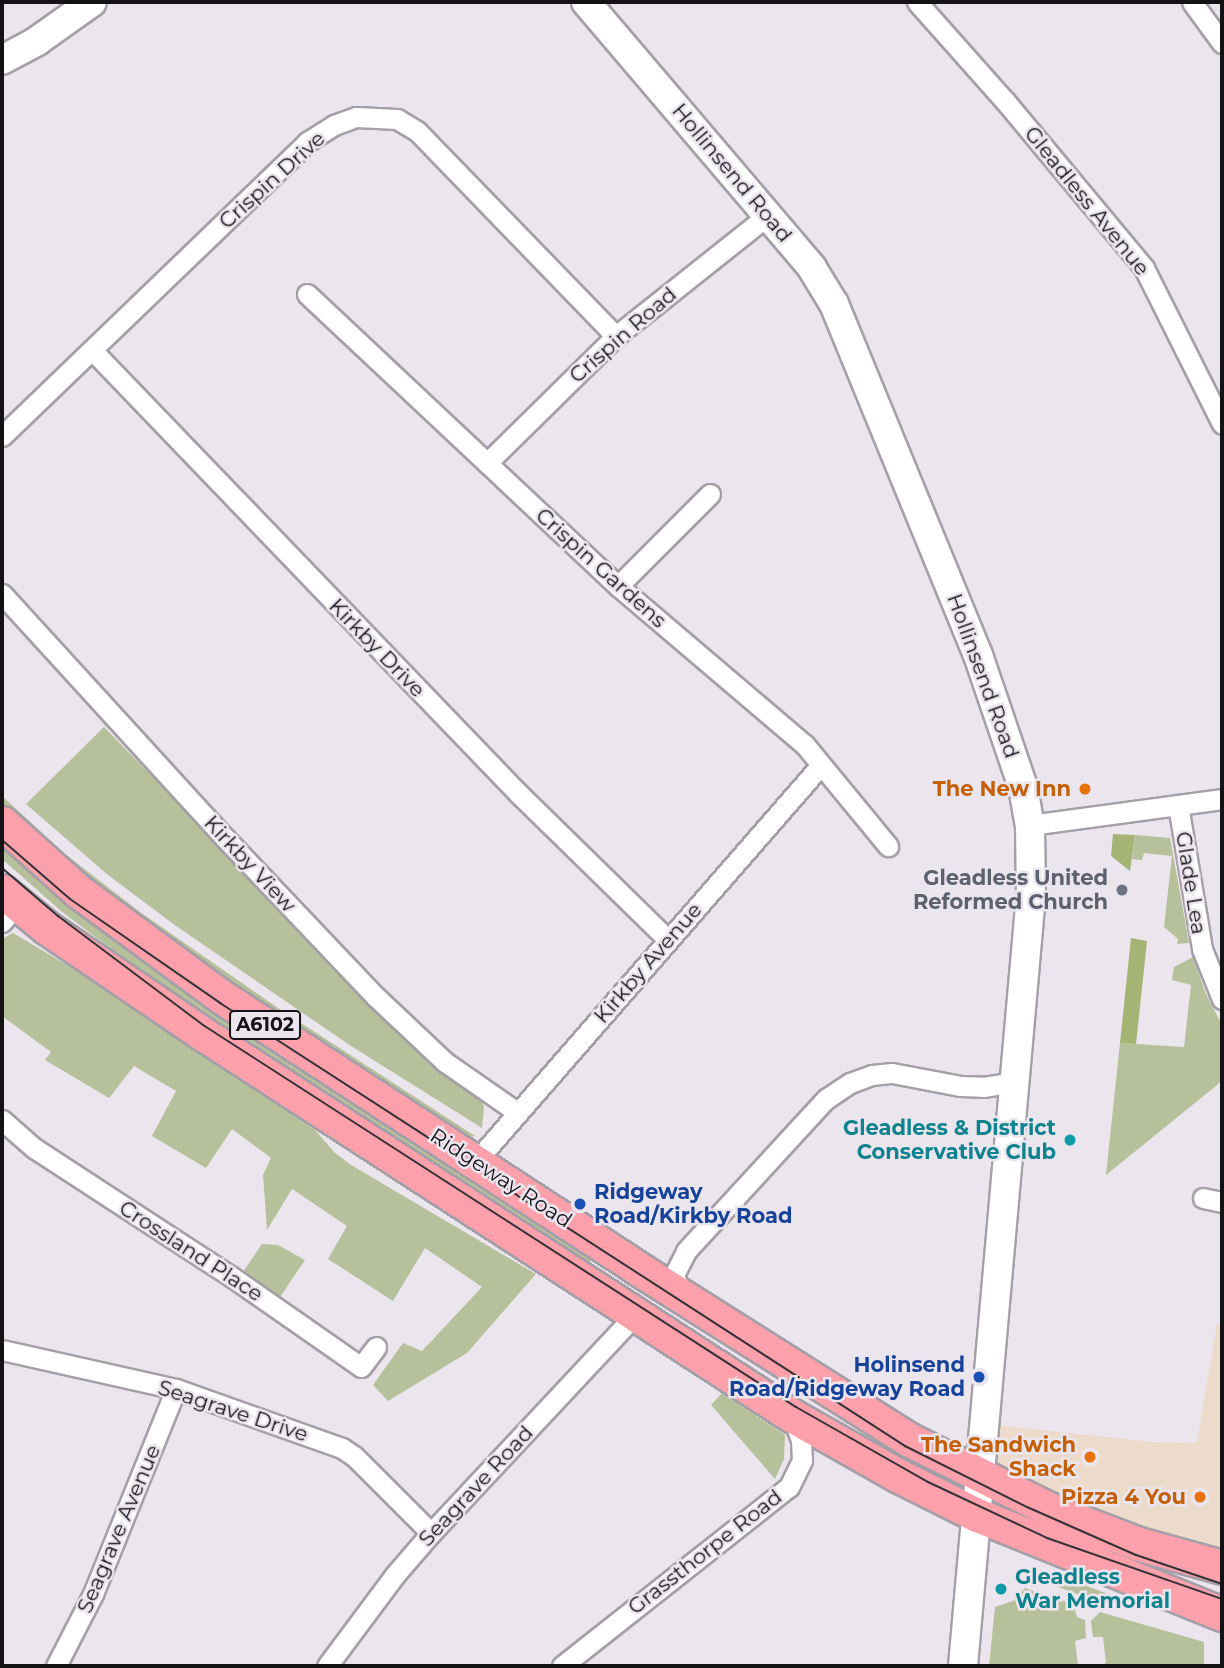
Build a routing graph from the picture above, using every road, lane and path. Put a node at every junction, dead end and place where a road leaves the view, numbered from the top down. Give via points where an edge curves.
1 (92, 2) edge
2 (586, 2) edge
3 (917, 2) edge
4 (1192, 2) edge
5 (1222, 43) edge
6 (2, 60) edge
7 (768, 215) junction
8 (307, 294) dead end
9 (616, 336) junction
10 (92, 350) junction
11 (1217, 397) edge
12 (1222, 424) edge
13 (2, 436) edge
14 (486, 463) junction
15 (710, 495) dead end
16 (618, 586) junction
17 (2, 594) edge
18 (821, 765) junction
19 (1222, 799) edge
20 (1178, 805) junction
21 (2, 823) edge
22 (1030, 825) junction
23 (888, 846) dead end
24 (7, 906) edge
25 (668, 940) junction
26 (1222, 999) edge
27 (1013, 1082) junction
28 (517, 1112) junction
29 (2, 1120) edge
30 (476, 1161) junction
31 (681, 1294) junction
32 (636, 1314) junction
33 (376, 1347) dead end
34 (2, 1350) edge
35 (176, 1389) junction
36 (791, 1415) junction
37 (981, 1477) junction
38 (977, 1515) junction
39 (432, 1533) junction
40 (1222, 1567) edge
41 (1222, 1614) edge
42 (56, 1666) edge
43 (327, 1666) edge
44 (562, 1666) edge
45 (963, 1666) edge

1 - 6 main road
2 - 7 main road, Hollinsend Road
3 - 11 street, Gleadless Avenue via 1144,268
4 - 5 street
7 - 9 street, Crispin Road
7 - 22 main road, Hollinsend Road via 812,268 834,304 978,655 1023,787
8 - 14 street, Crispin Gardens
9 - 10 street, Crispin Drive via 417,131 397,119 378,116 334,125 307,142
9 - 14 street, Crispin Road
10 - 13 street, Crispin Drive
10 - 25 street, Kirkby Drive via 517,793
11 - 12 street, Gleadless Avenue
14 - 16 street, Crispin Gardens
15 - 16 street
16 - 18 street, Crispin Gardens via 789,730
17 - 28 street, Kirkby View via 375,996 445,1062
18 - 23 street, Crispin Gardens
18 - 25 street, Kirkby Avenue
19 - 20 street
20 - 22 street
20 - 26 street, Glade Lea via 1202,949
21 - 30 highway, Ridgeway Road / A6102 via 148,945
22 - 27 main road, Hollinsend Road via 1031,895
24 - 32 highway, Ridgeway Road / A6102
25 - 28 street, Kirkby Avenue
27 - 31 street via 960,1086 892,1073 850,1083 826,1099 675,1267 674,1280
27 - 37 main road, Hollinsend Road
28 - 30 street, Kirkby Avenue
29 - 33 street, Crossland Place via 34,1148 361,1367
30 - 31 highway, Ridgeway Road / A6102
31 - 37 highway, Ridgeway Road / A6102 via 909,1440
32 - 36 highway, Ridgeway Road / A6102
32 - 39 street, Seagrave Road
34 - 35 street, Seagrave Drive
35 - 39 street, Seagrave Drive via 342,1448
35 - 42 street, Seagrave Avenue via 93,1594
36 - 38 highway, Ridgeway Road / A6102
36 - 44 street, Grassthorpe Road via 802,1440 802,1460 789,1487
37 - 38 main road, Hollinsend Road
37 - 40 highway, Ridgeway Road / A6102 via 1139,1544
38 - 41 highway, Ridgeway Road / A6102
38 - 45 main road, Hollinsend Road
39 - 43 street, Seagrave Road

